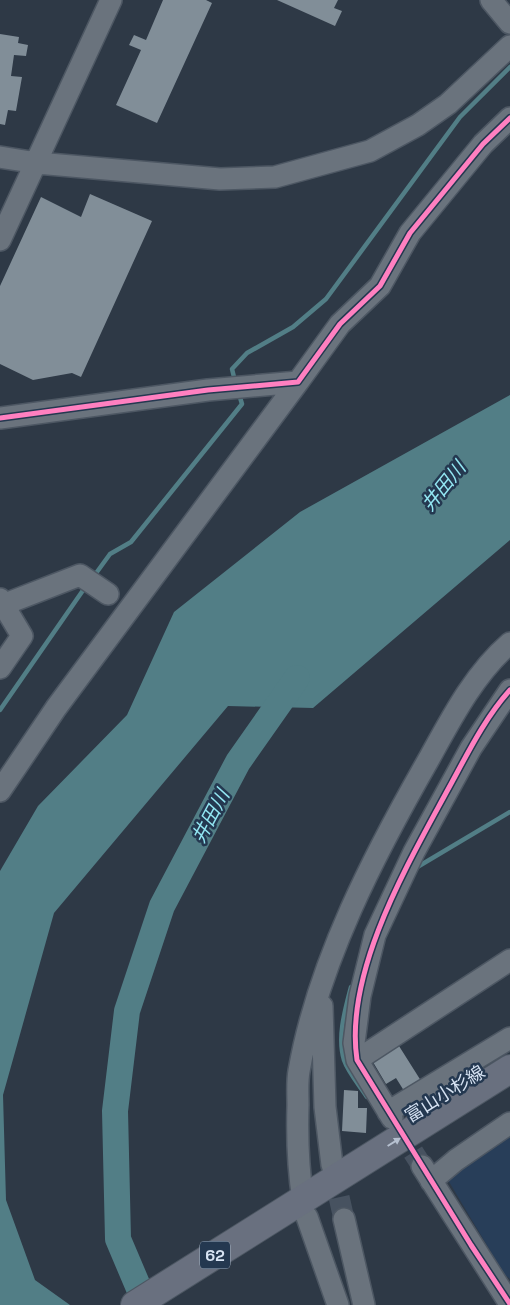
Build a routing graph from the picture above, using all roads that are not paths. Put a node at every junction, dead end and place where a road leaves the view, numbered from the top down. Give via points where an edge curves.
1 (110, 0) edge
2 (492, 0) edge
3 (510, 23) edge
4 (510, 46) edge
5 (510, 118) edge
6 (0, 157) edge
7 (37, 163) junction
8 (0, 240) edge
9 (298, 382) junction
10 (0, 418) edge
11 (108, 594) dead end
12 (1, 603) edge
13 (510, 644) edge
14 (0, 668) edge
15 (510, 690) edge
16 (0, 791) edge
17 (510, 960) edge
18 (321, 990) junction
19 (510, 1038) edge
20 (357, 1060) junction
21 (510, 1069) edge
22 (510, 1091) edge
23 (510, 1123) edge
24 (332, 1165) tunnel mouth
25 (301, 1211) junction
26 (344, 1219) tunnel mouth
27 (510, 1304) edge
28 (135, 1305) edge
29 (167, 1305) edge
30 (338, 1305) edge
31 (364, 1305) edge

1 - 7 street
2 - 3 street
4 - 7 street via 448,104 418,125 370,151 275,178 220,179
5 - 9 street via 483,144 410,233 380,286 340,324
6 - 7 street
7 - 8 street
9 - 10 street via 208,390
9 - 16 street via 56,708
11 - 12 street via 80,574
12 - 14 street via 22,636
13 - 18 street via 493,658 454,714 404,804 360,891
15 - 20 street via 471,748 414,852 375,935 360,996 354,1043
17 - 20 street
18 - 24 street via 325,1107
18 - 25 street via 298,1073 297,1146
19 - 20 street via 390,1115
25 -> 21 main road, 富山小杉線 / 62
22 - 25 main road, 富山小杉線 / 62
23 - 27 street via 456,1160 426,1173
25 - 28 main road, 富山小杉線 / 62
25 - 29 main road, 富山小杉線 / 62
25 - 30 street
26 - 31 street

